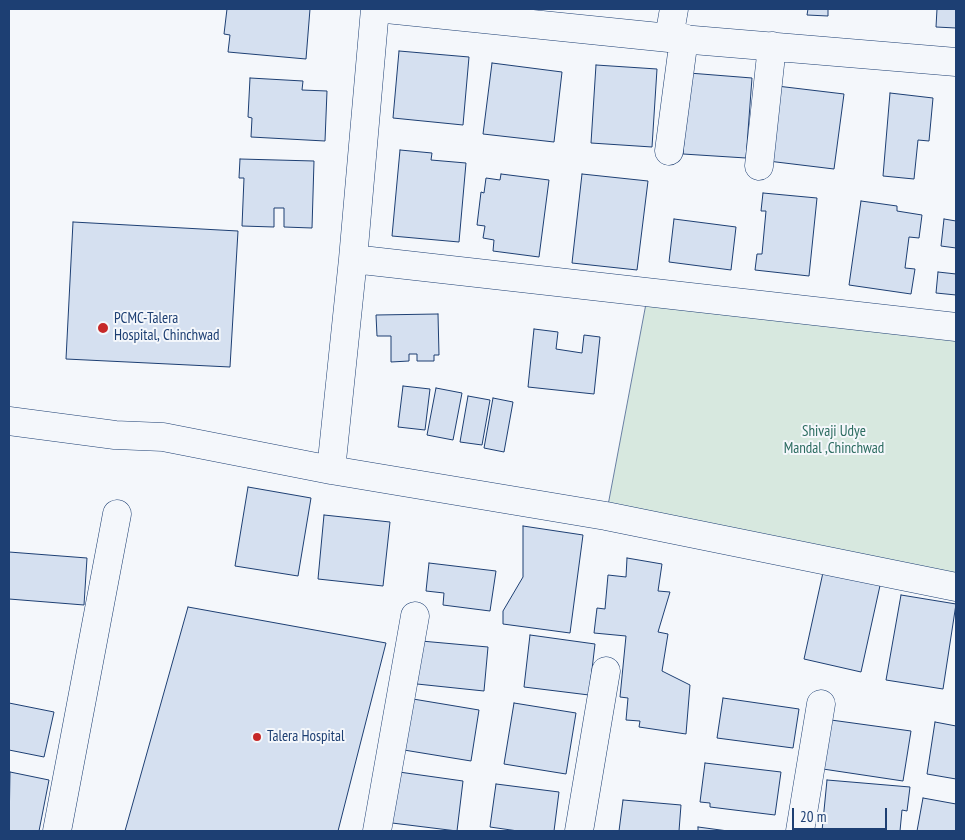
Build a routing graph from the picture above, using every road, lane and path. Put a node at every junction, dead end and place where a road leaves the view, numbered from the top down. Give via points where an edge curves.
1 (375, 9) edge
2 (386, 9) edge
3 (674, 9) edge
4 (676, 38) junction
5 (772, 46) junction
6 (956, 62) edge
7 (669, 151) dead end
8 (759, 166) dead end
9 (353, 259) junction
10 (956, 327) edge
11 (9, 421) edge
12 (331, 470) junction
13 (116, 514) dead end
14 (956, 587) edge
15 (415, 616) dead end
16 (606, 671) dead end
17 (821, 704) dead end
18 (57, 831) edge
19 (377, 831) edge
20 (578, 831) edge
21 (800, 831) edge

1 - 9 street
2 - 4 street
3 - 4 street
4 - 5 street
4 - 7 street
5 - 6 street
5 - 8 street
9 - 10 street
9 - 12 street
11 - 12 street via 106,434 163,437
12 - 14 street via 606,516
13 - 18 street
15 - 19 street
16 - 20 street
17 - 21 street

